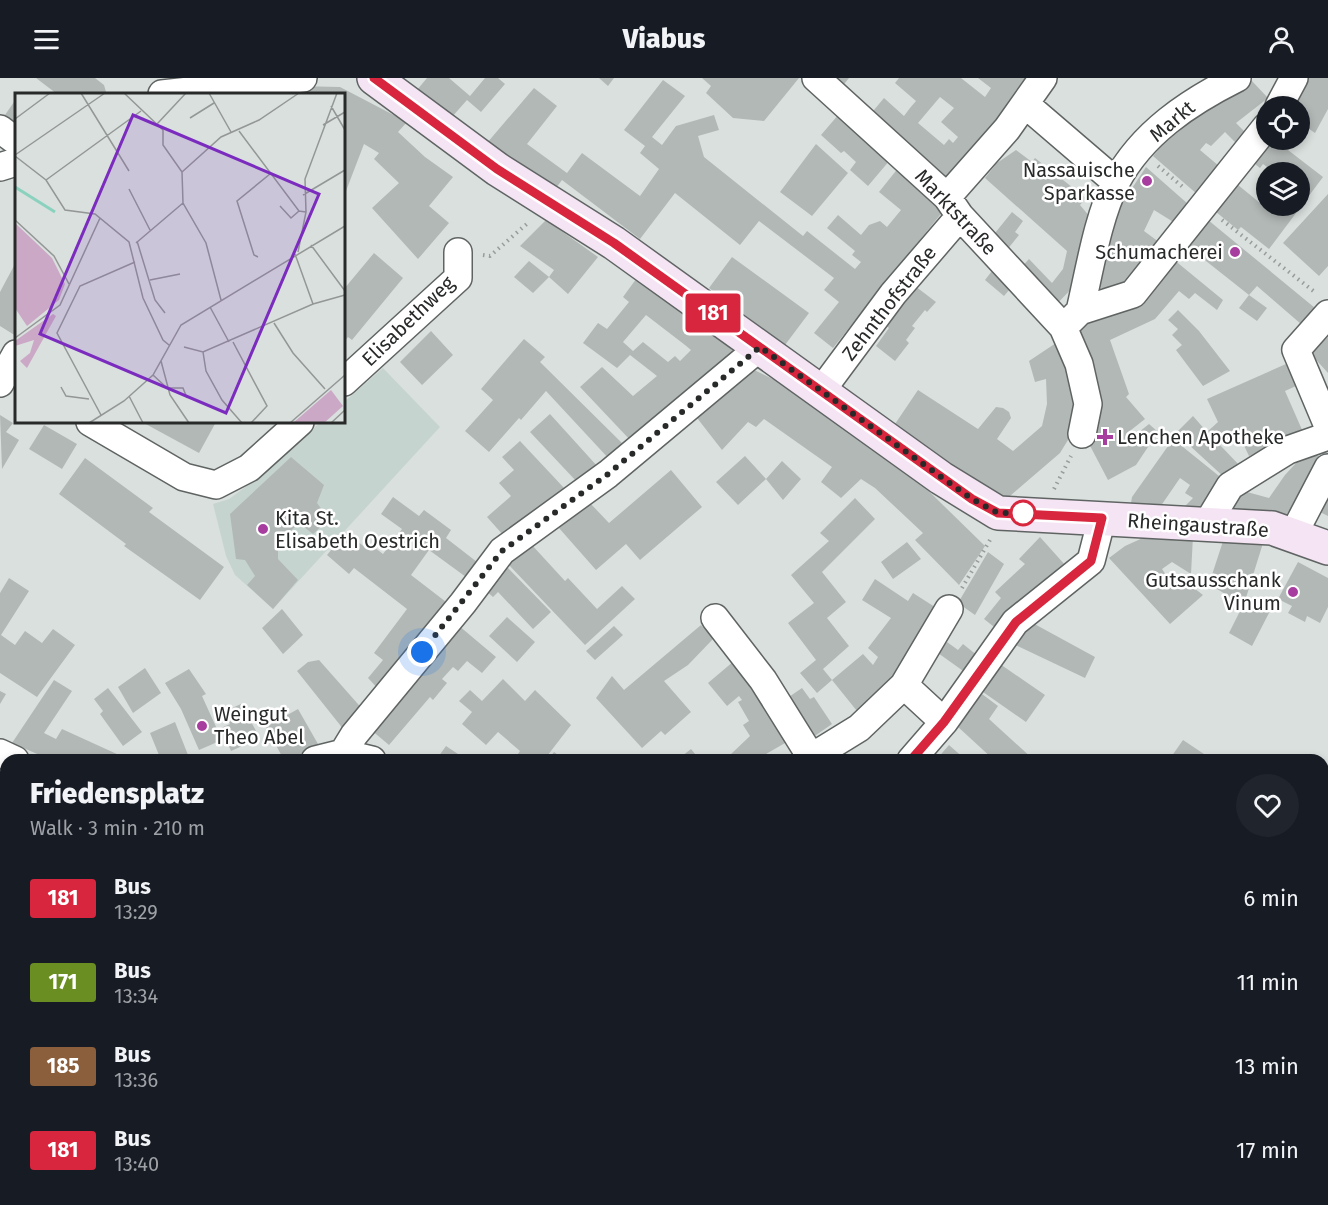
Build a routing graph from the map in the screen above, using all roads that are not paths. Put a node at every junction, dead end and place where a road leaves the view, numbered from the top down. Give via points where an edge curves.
1 (303, 78) edge
2 (374, 78) edge
3 (816, 78) edge
4 (1043, 78) edge
5 (1294, 78) edge
6 (1235, 79) edge
7 (171, 93) edge
8 (1284, 96) edge
9 (1025, 104) junction
10 (0, 129) edge
11 (1256, 139) edge
12 (15, 140) edge
13 (15, 162) edge
14 (0, 167) edge
15 (1116, 182) junction
16 (954, 207) junction
17 (458, 252) road end
18 (1323, 305) edge
19 (1072, 319) junction
20 (760, 347) junction
21 (345, 381) edge
22 (821, 391) junction
23 (92, 423) edge
24 (299, 423) edge
25 (1328, 426) edge
26 (1082, 434) road end
27 (1328, 436) edge
28 (1328, 468) edge
29 (1102, 518) junction
30 (1207, 524) junction
31 (1293, 535) junction
32 (1328, 548) edge
33 (949, 609) road end
34 (715, 618) dead end
35 (904, 685) junction
36 (944, 722) junction
37 (343, 753) junction
38 (339, 754) edge
39 (347, 754) edge
40 (806, 754) edge
41 (817, 754) edge
42 (916, 754) edge

1 - 7 street
2 - 20 main road
3 - 16 street, Marktstraße
4 - 9 street
5 - 8 street
6 - 15 street, Markt via 1177,112 1140,149
9 - 15 street
9 - 16 street
10 - 12 street
11 - 19 street via 1133,294
13 - 14 street
15 - 19 street, Markt
16 - 19 street, Marktstraße
16 - 22 street, Zehnthofstraße
17 - 21 street, Elisabethweg via 458,278
18 - 25 street via 1296,350
19 - 26 street via 1088,405
20 - 22 main road
20 - 37 street via 608,474 502,551
22 - 29 main road, Rheingaustraße via 941,478 998,513
23 - 24 street via 184,477 216,484 249,468
27 - 30 street via 1288,450 1230,486
28 - 31 street
29 - 30 main road, Rheingaustraße
29 - 36 street via 1091,561 1016,622
30 - 31 main road, Rheingaustraße via 1272,528
31 - 32 main road, Rheingaustraße
33 - 35 street
34 - 40 street via 763,680
35 - 36 street
35 - 41 street via 859,728
36 - 42 street
37 - 38 street
37 - 39 street

